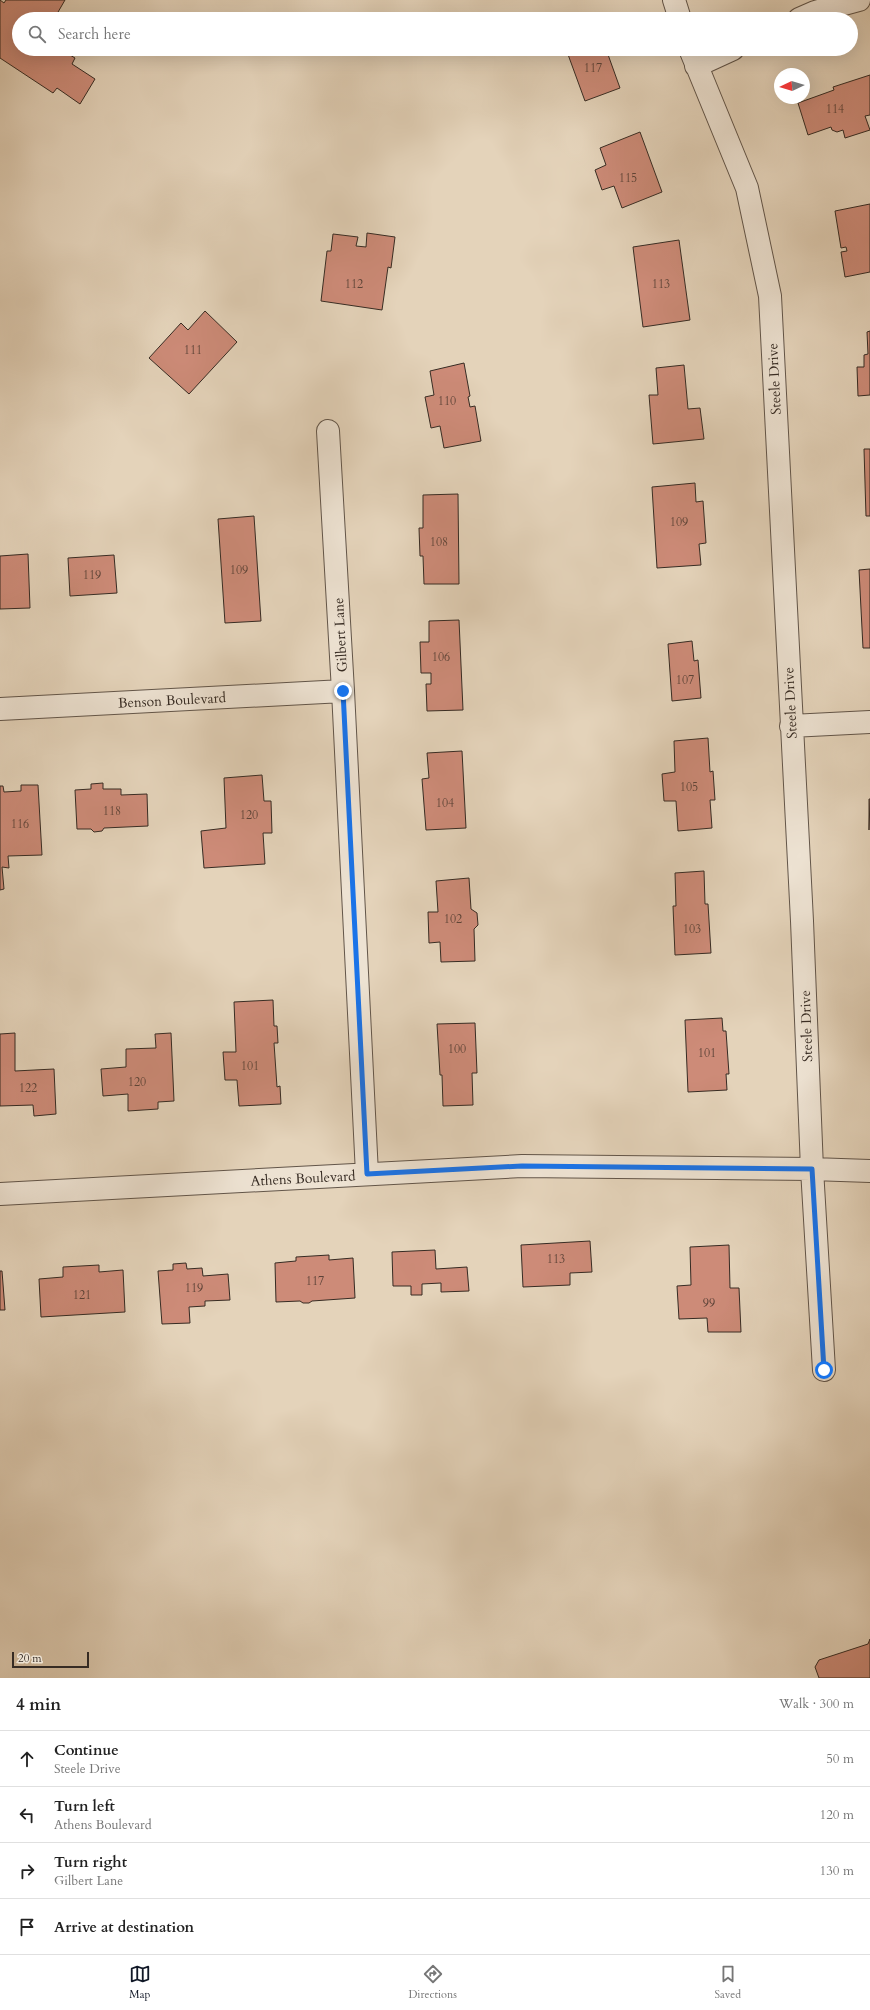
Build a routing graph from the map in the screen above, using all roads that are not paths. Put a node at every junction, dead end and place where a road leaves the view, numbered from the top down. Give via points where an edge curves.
1 (674, 0) edge
2 (859, 0) edge
3 (678, 12) edge
4 (815, 12) edge
5 (693, 57) edge
6 (328, 431) dead end
7 (343, 691) junction
8 (0, 709) edge
9 (870, 722) edge
10 (791, 726) junction
11 (812, 1169) junction
12 (870, 1171) edge
13 (367, 1174) junction
14 (0, 1194) edge
15 (824, 1370) dead end

1 - 3 street
2 - 4 street
5 - 10 street, Steele Drive via 747,188 770,296
6 - 7 street, Gilbert Lane
7 - 8 street, Benson Boulevard
7 - 13 street, Gilbert Lane
9 - 10 street
10 - 11 street, Steele Drive
11 - 12 street, Athens Boulevard
11 - 13 street, Athens Boulevard via 522,1166
11 - 15 street, Steele Drive
13 - 14 street, Athens Boulevard

